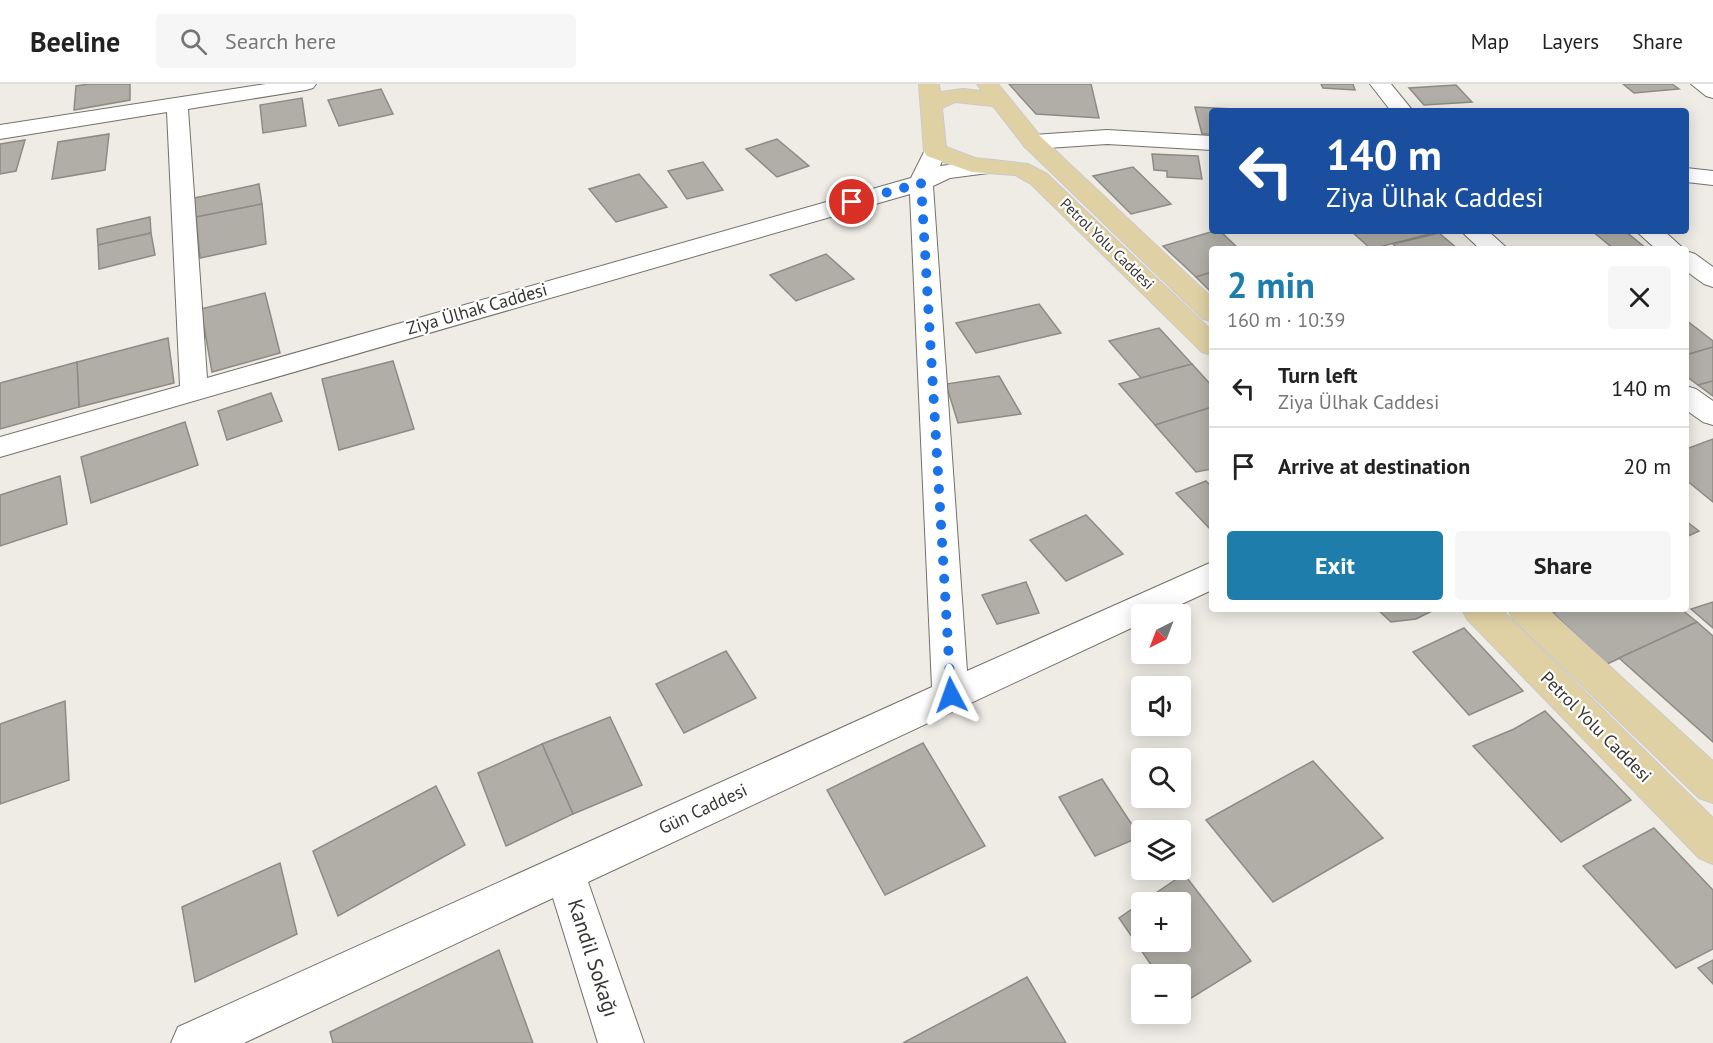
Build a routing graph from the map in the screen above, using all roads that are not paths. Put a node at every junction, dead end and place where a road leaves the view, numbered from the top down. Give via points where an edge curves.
1 (306, 84) edge
2 (1380, 84) edge
3 (1701, 84) edge
4 (1713, 92) edge
5 (993, 93) edge
6 (930, 95) edge
7 (177, 104) junction
8 (1400, 108) edge
9 (0, 132) edge
10 (1033, 142) junction
11 (1209, 143) edge
12 (935, 151) junction
13 (988, 167) junction
14 (1689, 175) edge
15 (1713, 178) edge
16 (921, 183) junction
17 (1477, 234) edge
18 (1652, 234) edge
19 (1492, 246) edge
20 (1668, 246) edge
21 (1689, 261) edge
22 (1713, 279) edge
23 (1209, 310) edge
24 (1209, 343) edge
25 (194, 389) junction
26 (1689, 398) edge
27 (1713, 414) edge
28 (0, 447) edge
29 (1209, 576) edge
30 (1482, 612) edge
31 (1528, 612) edge
32 (951, 695) junction
33 (1713, 786) edge
34 (1713, 845) edge
35 (565, 873) junction
36 (194, 1043) edge
37 (621, 1043) edge

1 - 7 street
2 - 8 street
3 - 4 street
5 - 6 main road
5 - 10 main road, Petrol Yolu Caddesi
6 - 12 main road
7 - 9 street
7 - 25 street
10 - 11 street via 1107,137
10 - 13 main road, Petrol Yolu Caddesi via 1029,154 1021,160
10 - 23 main road, Petrol Yolu Caddesi
12 - 13 main road, Petrol Yolu Caddesi
12 - 16 street
13 - 16 street, Ziya Ülhak Caddesi via 945,172
13 - 24 main road, Petrol Yolu Caddesi via 1020,170 1039,179
14 - 15 street
16 - 25 street, Ziya Ülhak Caddesi
16 - 32 street
17 - 19 street
18 - 20 street
21 - 22 street
25 - 28 street, Ziya Ülhak Caddesi
26 - 27 street
29 - 32 street, Gün Caddesi
30 - 34 main road, Petrol Yolu Caddesi
31 - 33 main road, Petrol Yolu Caddesi
32 - 35 street, Gün Caddesi
35 - 36 street, Gün Caddesi
35 - 37 street, Kandil Sokağı

